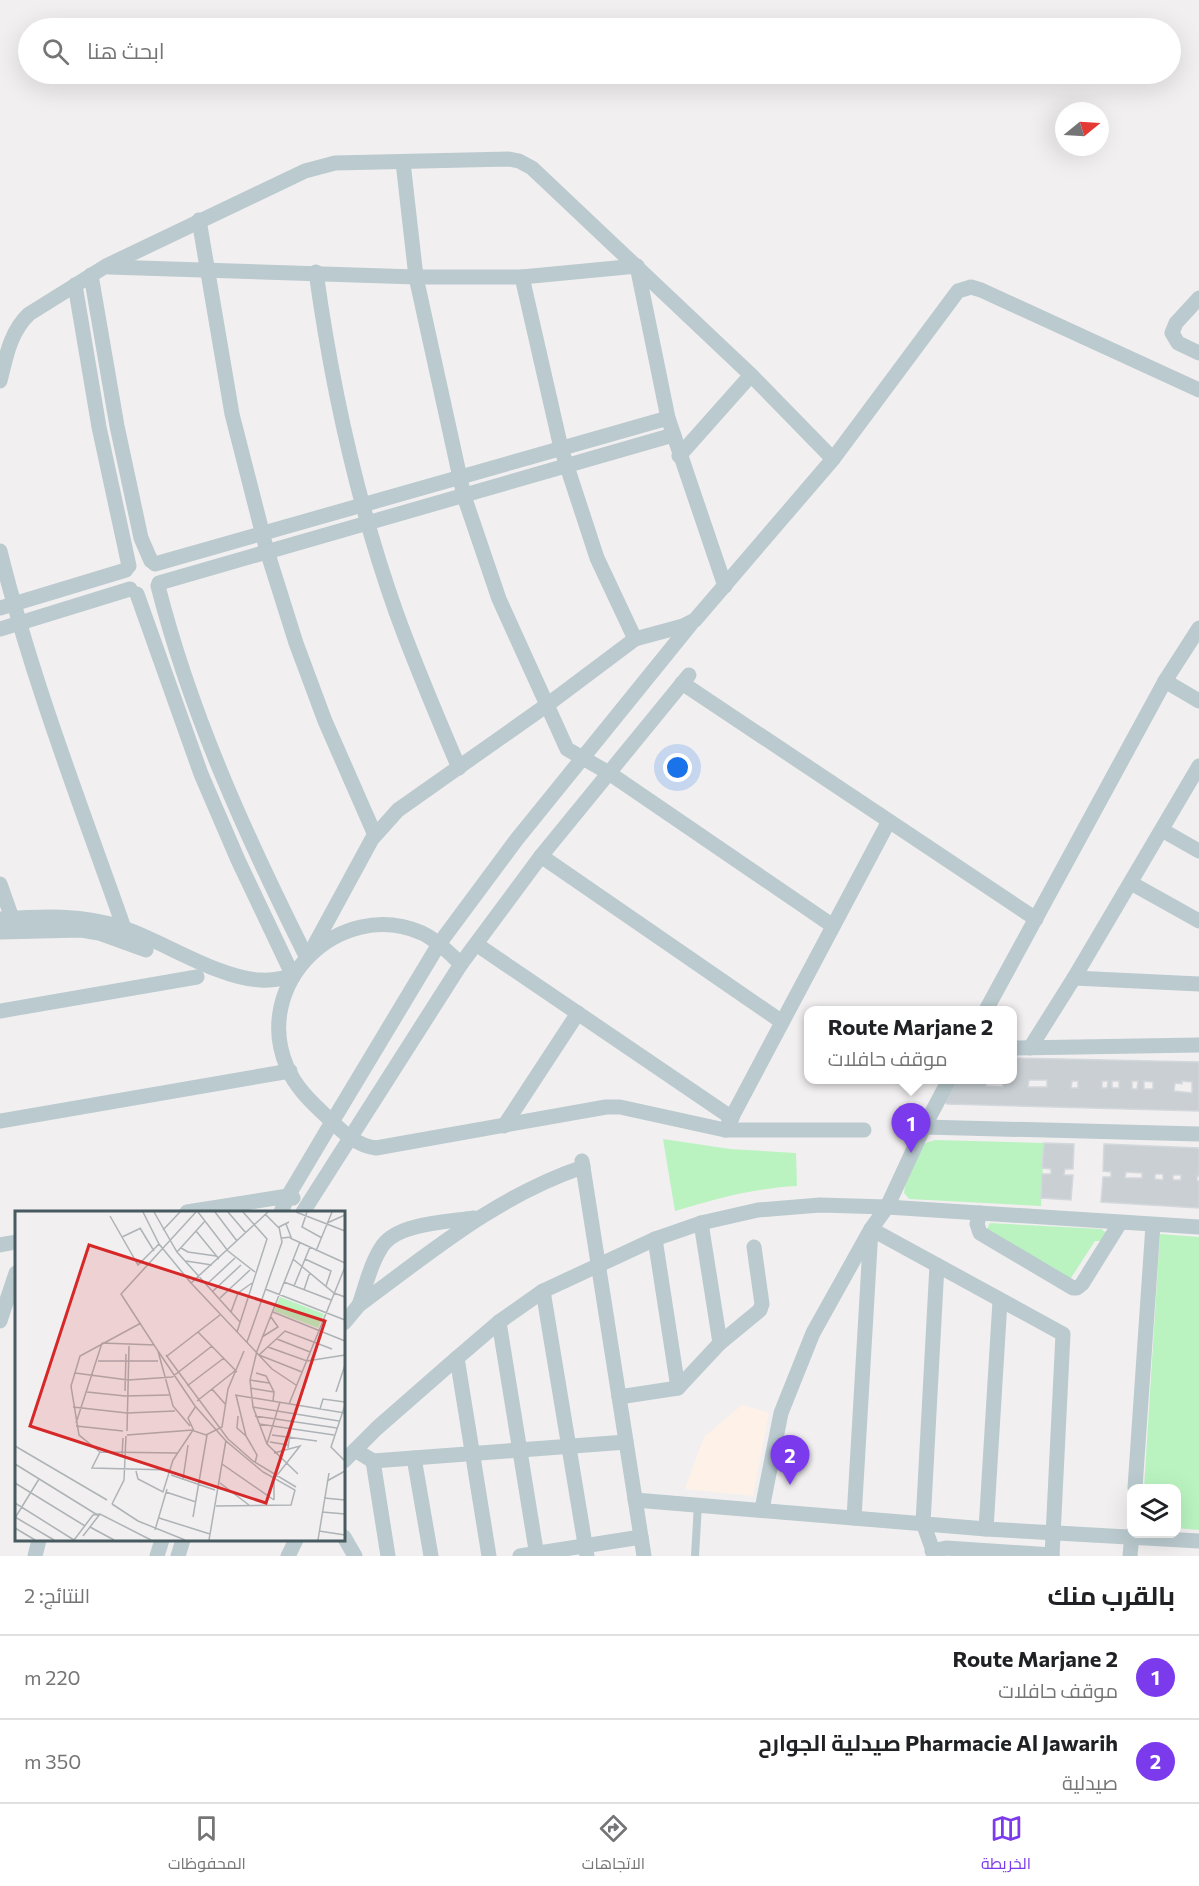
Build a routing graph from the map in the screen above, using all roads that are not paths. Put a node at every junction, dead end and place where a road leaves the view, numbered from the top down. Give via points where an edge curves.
1 (403, 162) junction
2 (199, 220) junction
3 (106, 266) junction
4 (637, 266) junction
5 (208, 270) junction
6 (316, 272) junction
7 (91, 275) junction
8 (416, 277) junction
9 (522, 277) junction
10 (75, 285) junction
11 (1199, 298) edge
12 (1199, 353) edge
13 (751, 375) junction
14 (0, 381) edge
15 (1199, 390) edge
16 (668, 418) junction
17 (673, 435) junction
18 (561, 448) junction
19 (680, 456) junction
20 (833, 459) junction
21 (567, 467) junction
22 (459, 477) junction
23 (464, 496) junction
24 (363, 504) junction
25 (368, 522) junction
26 (262, 532) junction
27 (0, 551) edge
28 (267, 551) junction
29 (153, 563) junction
30 (128, 568) junction
31 (158, 585) junction
32 (725, 586) junction
33 (134, 592) junction
34 (7, 606) edge
35 (695, 620) junction
36 (19, 624) junction
37 (1199, 628) edge
38 (0, 629) edge
39 (635, 639) junction
40 (1165, 681) junction
41 (1199, 701) edge
42 (547, 705) junction
43 (582, 758) junction
44 (1199, 766) edge
45 (459, 768) junction
46 (609, 773) junction
47 (1195, 782) edge
48 (889, 821) junction
49 (1162, 830) junction
50 (375, 835) junction
51 (1199, 851) edge
52 (541, 856) junction
53 (1131, 883) junction
54 (0, 884) edge
55 (6, 919) edge
56 (1036, 919) junction
57 (1199, 921) edge
58 (833, 926) junction
59 (124, 928) junction
60 (0, 932) edge
61 (439, 944) junction
62 (476, 944) junction
63 (146, 950) dead end
64 (308, 956) junction
65 (461, 964) junction
66 (293, 976) junction
67 (197, 977) dead end
68 (1074, 978) junction
69 (1199, 984) edge
70 (989, 1006) edge
71 (0, 1011) edge
72 (578, 1013) junction
73 (782, 1022) junction
74 (1199, 1045) edge
75 (1017, 1048) edge
76 (1030, 1048) junction
77 (290, 1071) junction
78 (947, 1084) edge
79 (0, 1121) edge
80 (332, 1122) junction
81 (728, 1124) junction
82 (504, 1126) junction
83 (924, 1127) junction
84 (864, 1130) dead end
85 (1199, 1134) edge
86 (351, 1139) junction
87 (288, 1196) junction
88 (886, 1207) junction
89 (305, 1208) edge
90 (193, 1211) edge
91 (281, 1211) edge
92 (980, 1213) junction
93 (477, 1218) junction
94 (701, 1223) junction
95 (1120, 1223) junction
96 (1153, 1225) junction
97 (1199, 1227) edge
98 (871, 1229) junction
99 (655, 1239) junction
100 (15, 1242) edge
101 (0, 1245) edge
102 (754, 1247) dead end
103 (598, 1263) junction
104 (937, 1265) junction
105 (15, 1276) edge
106 (543, 1291) junction
107 (1000, 1301) junction
108 (359, 1305) junction
109 (0, 1321) edge
110 (345, 1322) edge
111 (499, 1323) junction
112 (720, 1343) junction
113 (457, 1358) junction
114 (678, 1388) junction
115 (619, 1397) junction
116 (626, 1442) junction
117 (569, 1446) junction
118 (355, 1449) junction
119 (520, 1450) junction
120 (472, 1453) junction
121 (414, 1458) junction
122 (345, 1460) edge
123 (373, 1461) junction
124 (1135, 1484) edge
125 (635, 1500) junction
126 (698, 1504) junction
127 (762, 1509) junction
128 (854, 1518) junction
129 (923, 1523) junction
130 (986, 1529) junction
131 (1053, 1533) junction
132 (1127, 1536) edge
133 (641, 1537) junction
134 (1132, 1538) edge
135 (1159, 1538) edge
136 (345, 1540) edge
137 (39, 1541) edge
138 (161, 1541) edge
139 (182, 1541) edge
140 (295, 1541) edge
141 (1199, 1541) edge
142 (586, 1551) edge
143 (934, 1554) edge
144 (537, 1555) edge
145 (1052, 1555) edge
146 (35, 1556) edge
147 (157, 1556) edge
148 (178, 1556) edge
149 (288, 1556) edge
150 (355, 1556) edge
151 (388, 1556) edge
152 (431, 1556) edge
153 (489, 1556) edge
154 (520, 1556) edge
155 (644, 1556) edge
156 (695, 1556) edge
157 (1130, 1556) edge

1 - 2 street via 317,167
1 - 4 street via 494,158 526,164
1 - 8 street
2 - 3 street
2 - 5 street
3 - 5 street
3 - 7 street
4 - 9 street
4 - 13 street
4 - 16 street
5 - 6 street
5 - 26 street via 232,414
6 - 8 street
6 - 24 street via 326,345
7 - 10 street
7 - 29 street via 141,538
8 - 9 street
8 - 22 street
9 - 18 street
10 - 14 street via 20,322
10 - 30 street
11 - 12 street via 1172,333 1178,343
13 - 19 street
13 - 20 street
15 - 20 street via 981,290 965,288 952,296
16 - 17 street
16 - 18 street
17 - 19 street
17 - 21 street
18 - 21 street
18 - 22 street
19 - 32 street
20 - 32 street
21 - 23 street
21 - 39 street via 597,558
22 - 23 street
22 - 24 street
23 - 25 street
23 - 42 street via 499,599
24 - 25 street
24 - 26 street
25 - 28 street
25 - 45 street via 395,610
26 - 28 street
26 - 29 street
27 - 34 street
28 - 31 street
28 - 50 street via 325,721
29 - 30 street via 137,560
29 - 31 street via 160,573
30 - 33 street via 125,580
30 - 34 street
31 - 33 street via 149,594
31 - 64 street via 218,766 253,849
32 - 35 street
33 - 36 street
33 - 66 street via 201,774
34 - 36 street
35 - 39 street
35 - 43 street
36 - 38 street
36 - 59 street
37 - 40 street
39 - 42 street
40 - 41 street
40 - 56 street
42 - 43 street via 567,749
42 - 45 street
43 - 46 street
43 - 61 street
44 - 47 street
45 - 50 street via 398,810
46 - 48 street via 686,679
46 - 52 street
46 - 58 street
47 - 49 street
48 - 56 street
48 - 58 street
49 - 51 street
49 - 53 street
50 - 64 street
52 - 62 street
52 - 73 street
53 - 57 street
53 - 68 street
54 - 55 street
55 - 59 street via 72,917
56 - 70 street
58 - 73 street
59 - 66 street via 228,974 261,980
60 - 63 street via 81,930
61 - 64 street via 405,928 370,926 337,935
61 - 65 street
61 - 80 street
62 - 65 street
62 - 72 street
64 - 66 street
65 - 86 street
66 - 77 street via 283,1000 279,1034
67 - 71 street
68 - 69 street
68 - 76 street
72 - 81 street
72 - 82 street
73 - 81 street
74 - 76 street
75 - 76 street
77 - 79 street
77 - 80 street via 307,1097
78 - 83 street
80 - 86 street
80 - 87 street
81 - 82 street via 606,1107
81 - 84 street
82 - 86 street via 376,1148
83 - 85 street
83 - 88 street
86 - 89 street
87 - 89 street
87 - 90 street
87 - 91 street
88 - 92 street
88 - 94 street via 795,1206
88 - 98 street
92 - 95 street
92 - 95 street via 980,1233 1073,1288 1082,1284
93 - 103 street via 539,1183 583,1164
93 - 108 street
93 - 108 street via 406,1229 391,1236 375,1262
94 - 99 street
94 - 112 street
95 - 96 street
96 - 97 street
96 - 124 street
98 - 104 street
98 - 127 street via 813,1333 785,1403
98 - 128 street
99 - 103 street
99 - 114 street
100 - 101 street
102 - 112 street via 760,1310
103 - 106 street
103 - 115 street
104 - 107 street
104 - 129 street
105 - 109 street
106 - 111 street
106 - 117 street
107 - 130 street
107 - 131 street via 1063,1334
108 - 110 street
111 - 113 street
111 - 119 street
112 - 114 street
113 - 118 street
113 - 120 street
114 - 115 street
115 - 116 street
116 - 117 street
116 - 125 street
117 - 119 street
117 - 142 street
118 - 122 street
118 - 123 street
119 - 120 street
119 - 144 street
120 - 121 street
120 - 153 street
121 - 123 street
121 - 152 street
123 - 151 street
125 - 126 street
125 - 133 street
126 - 127 street
126 - 156 lane
127 - 128 street
128 - 129 street
129 - 130 street
129 - 143 street
130 - 131 street
131 - 132 street
131 - 145 street
133 - 142 street
133 - 155 street
134 - 157 street
135 - 141 street
136 - 150 street
137 - 146 street
138 - 147 street
139 - 148 street
140 - 149 street
142 - 144 street
143 - 145 street via 946,1548
144 - 154 street

